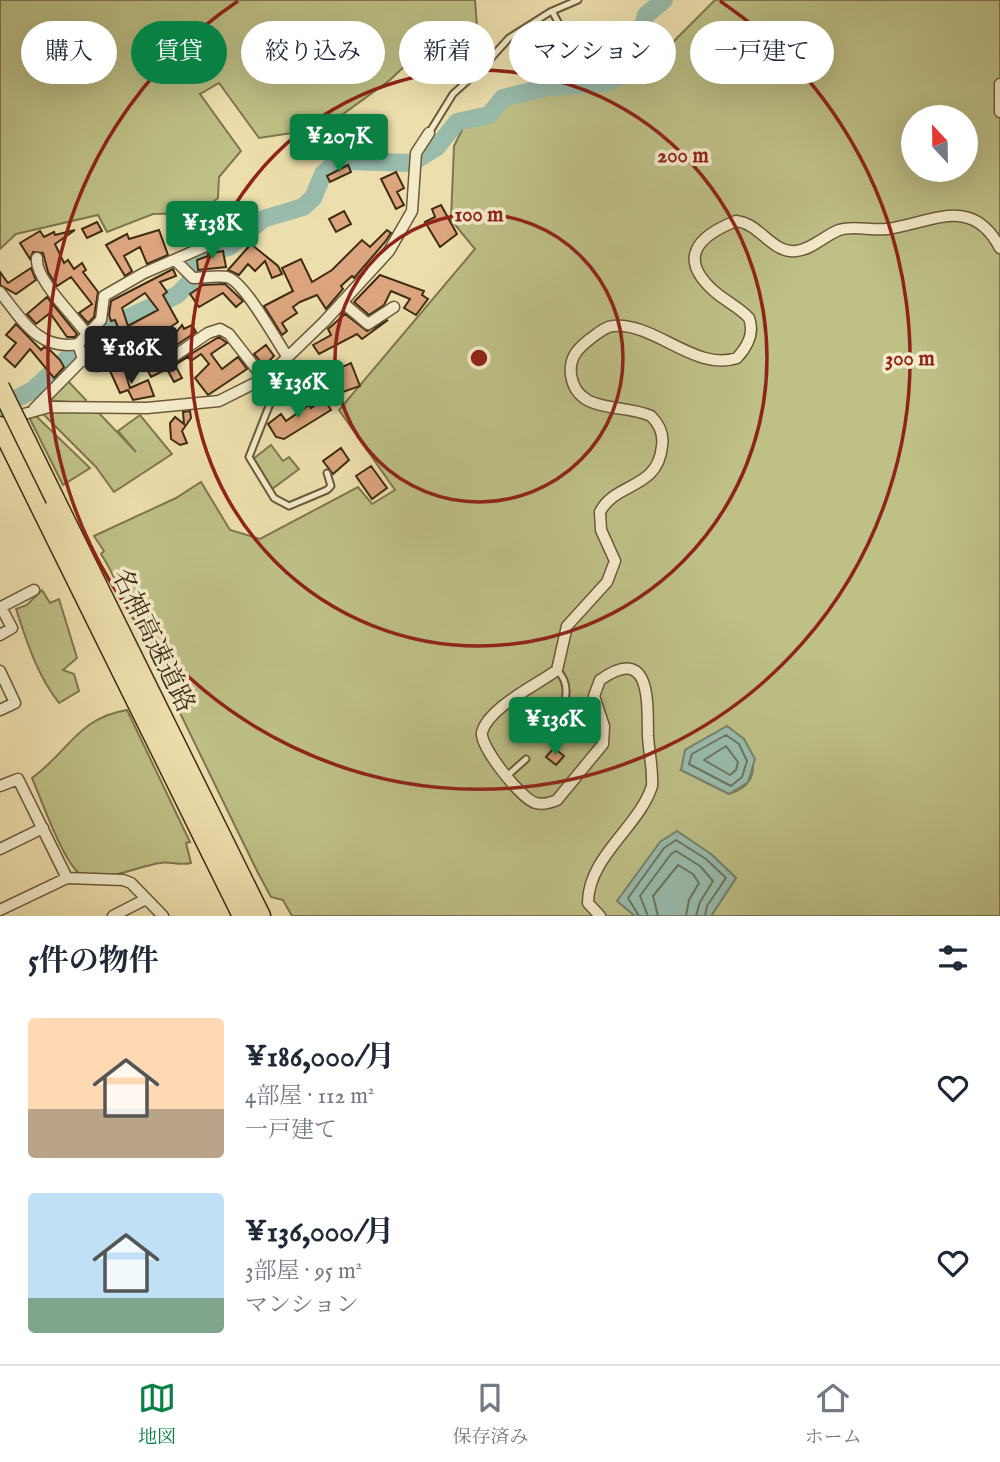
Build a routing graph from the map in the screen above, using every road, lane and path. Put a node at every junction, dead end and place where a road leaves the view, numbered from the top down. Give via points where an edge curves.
1 (578, 0) edge
2 (552, 11) junction
3 (557, 21) edge
4 (1000, 84) edge
5 (1000, 112) edge
6 (429, 133) joint
7 (213, 243) dead end
8 (1000, 248) edge
9 (37, 258) dead end
10 (175, 260) junction
11 (0, 292) edge
12 (342, 302) junction
13 (394, 307) dead end
14 (87, 334) junction
15 (81, 349) junction
16 (287, 356) junction
17 (260, 381) junction
18 (0, 387) edge
19 (34, 409) junction
20 (0, 424) edge
21 (327, 473) dead end
22 (34, 590) dead end
23 (0, 635) edge
24 (557, 670) junction
25 (0, 671) edge
26 (0, 710) edge
27 (556, 720) dead end
28 (526, 759) dead end
29 (507, 776) junction
30 (0, 786) edge
31 (43, 828) junction
32 (0, 849) edge
33 (67, 878) junction
34 (146, 899) junction
35 (0, 910) edge
36 (113, 916) edge
37 (163, 916) edge
38 (242, 916) edge
39 (261, 916) edge
40 (600, 916) edge

1 - 2 lane
2 - 3 lane
2 - 6 lane via 500,46 453,94
4 - 5 street
6 - 12 street via 416,153 412,211 389,251
7 - 10 street
8 - 24 street via 986,228 967,217 925,218 884,230 842,229 797,251 780,249 755,228 736,221 706,234 696,262 704,282 749,318 750,336 737,358 717,361 619,326 603,329 578,348 570,368 577,393 604,407 651,416 663,443 655,469 643,482 612,497 600,512 601,530 615,561 607,582 566,626
9 - 14 street via 37,268 48,287
10 - 14 street via 104,296 101,320
10 - 16 street via 191,276 228,277 234,282 253,302
11 - 15 street via 28,327 50,345
12 - 13 street via 368,324
12 - 16 street
14 - 15 street
15 - 17 street via 97,366 157,353 170,359 219,329 229,334
15 - 19 street
16 - 17 street
17 - 19 street via 219,401 147,408
17 - 21 lane via 271,401 249,457 274,498 289,506 327,490 331,486
18 - 39 highway, 名神高速道路, bridge
19 - 20 street
20 - 38 highway, 名神高速道路
22 - 23 street via 1,607 12,628
24 - 27 lane via 565,678 566,692
24 - 29 street via 497,711 482,731 486,748
25 - 26 street via 15,703
28 - 29 lane
29 - 40 street via 537,804 557,800 603,744 604,726 594,696 600,680 617,671 641,677 648,696 652,786 590,886 588,903
30 - 31 street via 18,779
31 - 32 street
31 - 33 street
33 - 34 street via 123,880
33 - 35 street
34 - 36 street
34 - 37 street

